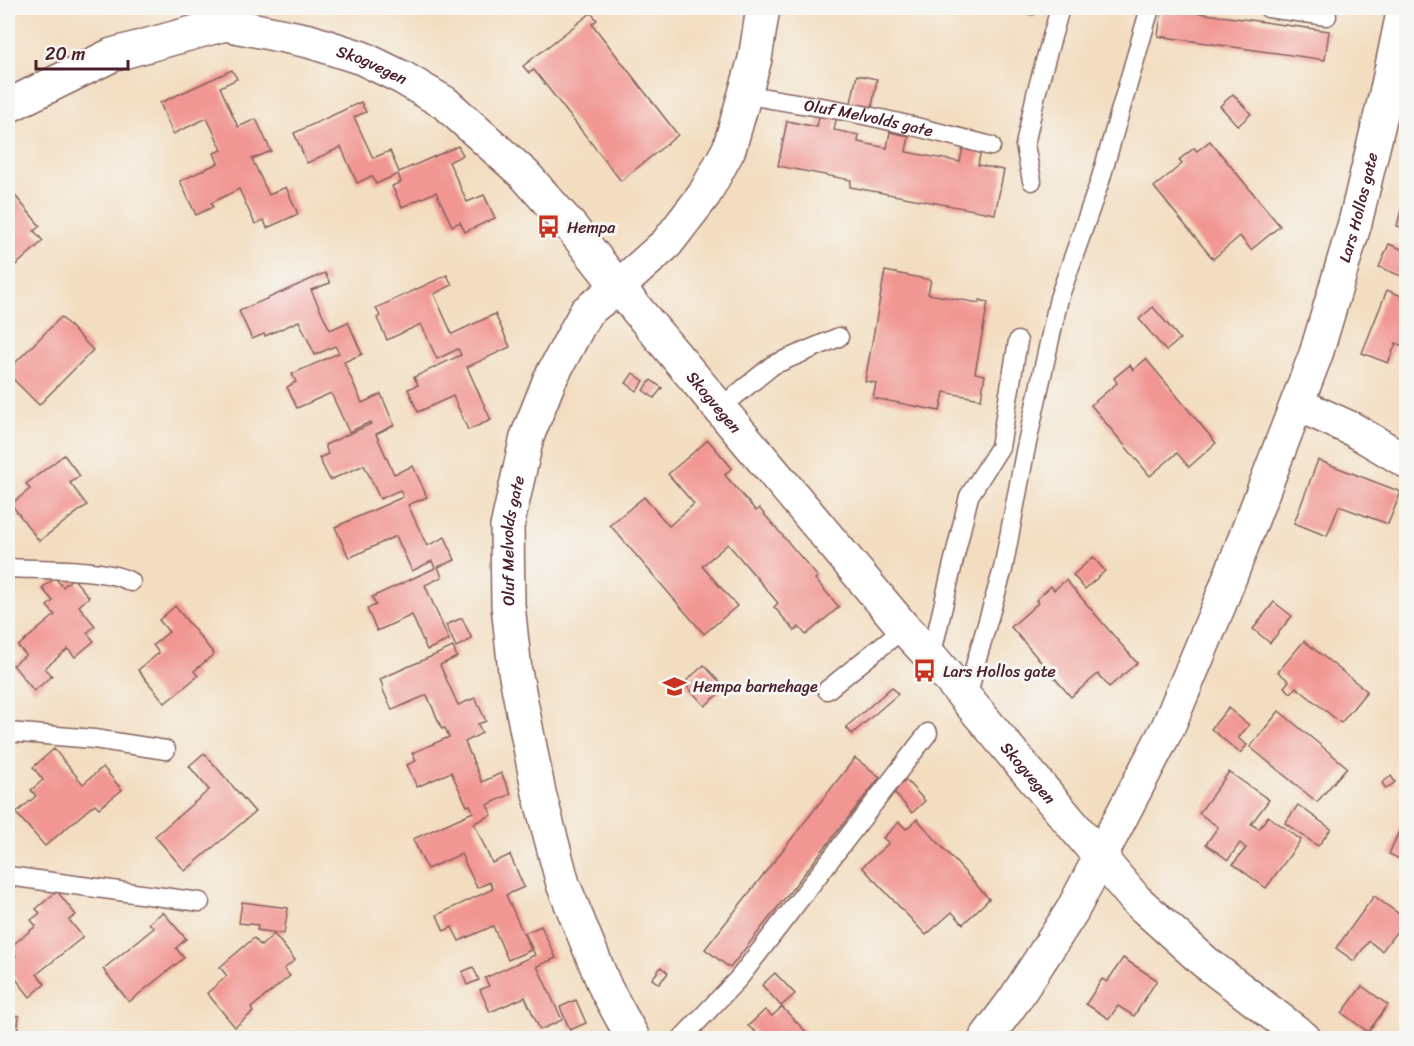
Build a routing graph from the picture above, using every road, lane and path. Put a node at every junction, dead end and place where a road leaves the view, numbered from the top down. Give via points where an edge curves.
1 (763, 8) edge
2 (1060, 8) edge
3 (1150, 8) edge
4 (1268, 8) edge
5 (1404, 8) edge
6 (229, 16) edge
7 (1327, 16) dead end
8 (745, 94) junction
9 (8, 106) edge
10 (991, 146) dead end
11 (1032, 182) dead end
12 (618, 287) junction
13 (839, 337) dead end
14 (1018, 341) dead end
15 (1297, 404) junction
16 (720, 408) junction
17 (1407, 461) edge
18 (8, 568) edge
19 (131, 582) dead end
20 (904, 628) junction
21 (931, 657) junction
22 (827, 690) dead end
23 (967, 699) junction
24 (8, 732) edge
25 (928, 733) dead end
26 (166, 750) dead end
27 (1101, 856) junction
28 (8, 876) edge
29 (200, 902) dead end
30 (633, 1038) edge
31 (682, 1038) edge
32 (986, 1038) edge
33 (1304, 1038) edge

1 - 8 street, Oluf Melvolds gate
2 - 11 lane via 1025,145
3 - 23 lane via 1100,181 1059,298 1003,569
4 - 7 lane
5 - 15 street, Lars Hollos gate via 1355,223
6 - 9 street, Skogvegen via 112,55
6 - 12 street, Skogvegen via 362,58 444,103 525,175
8 - 10 lane, Oluf Melvolds gate via 844,111
8 - 12 street, Oluf Melvolds gate via 729,149 704,195 667,243
12 - 16 street, Skogvegen
12 - 30 street, Oluf Melvolds gate via 586,312 550,379 527,437 507,527 508,605 515,671 562,884 606,988
13 - 16 lane via 774,365
14 - 21 lane via 1000,447 969,496
15 - 17 street via 1352,429
15 - 27 street, Lars Hollos gate via 1168,727
16 - 20 street, Skogvegen
18 - 19 lane via 87,572
20 - 21 street, Skogvegen
20 - 22 lane
21 - 23 street, Skogvegen
23 - 27 street, Skogvegen
24 - 26 lane
25 - 31 lane via 739,978
27 - 32 street, Lars Hollos gate via 1072,911
27 - 33 street, Skogvegen via 1136,900 1205,962
28 - 29 lane

